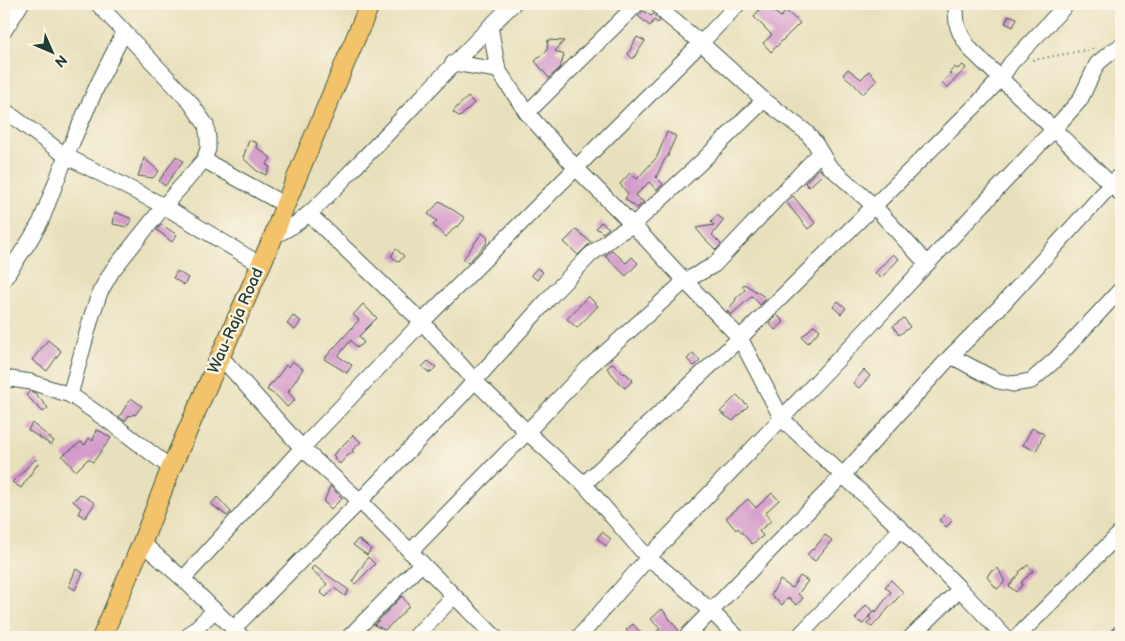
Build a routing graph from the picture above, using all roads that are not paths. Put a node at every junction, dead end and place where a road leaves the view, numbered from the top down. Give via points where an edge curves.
1 (21, 4) edge
2 (98, 4) edge
3 (369, 4) edge
4 (512, 4) edge
5 (637, 4) edge
6 (657, 4) edge
7 (738, 4) edge
8 (956, 4) edge
9 (1067, 4) edge
10 (490, 26) junction
11 (4, 31) edge
12 (124, 32) junction
13 (701, 43) junction
14 (1121, 46) edge
15 (453, 63) junction
16 (498, 70) junction
17 (1001, 78) junction
18 (764, 100) junction
19 (4, 110) edge
20 (527, 113) junction
21 (1054, 129) junction
22 (820, 153) junction
23 (66, 156) junction
24 (204, 160) junction
25 (576, 168) junction
26 (1118, 184) edge
27 (285, 205) junction
28 (164, 206) junction
29 (874, 206) junction
30 (309, 214) junction
31 (633, 225) junction
32 (274, 235) junction
33 (927, 264) junction
34 (261, 265) junction
35 (4, 279) edge
36 (684, 282) junction
37 (1121, 289) edge
38 (422, 322) junction
39 (740, 338) junction
40 (220, 356) junction
41 (951, 356) junction
42 (4, 378) edge
43 (475, 381) junction
44 (70, 395) junction
45 (782, 419) junction
46 (527, 432) junction
47 (302, 448) junction
48 (171, 468) junction
49 (843, 475) junction
50 (584, 484) junction
51 (360, 501) junction
52 (901, 529) junction
53 (1121, 532) edge
54 (142, 543) junction
55 (410, 552) junction
56 (648, 558) junction
57 (422, 563) junction
58 (183, 579) junction
59 (960, 589) junction
60 (454, 596) junction
61 (215, 610) junction
62 (712, 611) junction
63 (1121, 632) edge
64 (238, 633) edge
65 (102, 637) edge
66 (187, 637) edge
67 (349, 637) edge
68 (415, 637) edge
69 (495, 637) edge
70 (578, 637) edge
71 (686, 637) edge
72 (737, 637) edge
73 (798, 637) edge
74 (911, 637) edge
75 (1005, 637) edge
76 (1017, 637) edge
77 (1116, 637) edge

1 - 11 street
2 - 12 street
3 - 27 main road, Wau-Raja Road
4 - 10 street
5 - 20 street
6 - 13 street
7 - 13 street
8 - 17 street via 959,34 970,50
9 - 17 street via 1011,63
10 - 15 street
10 - 16 street
12 - 23 street
12 - 24 street via 190,102 206,125 208,149
13 - 18 street
13 - 25 street
14 - 21 street via 1097,64 1080,100
15 - 16 street
15 - 30 street
16 - 20 street
17 - 21 street
17 - 29 street
18 - 22 street via 806,132
18 - 31 street
19 - 23 street
20 - 25 street
21 - 26 street
21 - 33 street
22 - 29 street via 828,166
22 - 36 street via 714,265
23 - 28 street
23 - 35 street via 41,221
24 - 27 street
24 - 28 street
25 - 31 street
25 - 38 street
26 - 41 street
27 - 32 main road, Wau-Raja Road
28 - 34 street
28 - 44 street via 112,270 100,292
29 - 33 street
29 - 39 street
30 - 32 street
30 - 38 street
31 - 36 street
31 - 43 street via 590,255
32 - 34 main road, Wau-Raja Road
33 - 45 street
34 - 40 main road, Wau-Raja Road
36 - 39 street
36 - 46 street via 588,368
37 - 41 street via 1031,381 1014,384 998,381
38 - 43 street
38 - 47 street
39 - 45 street
39 - 50 street
40 - 47 street
40 - 48 main road, Wau-Raja Road
41 - 49 street
42 - 44 street via 31,382
43 - 46 street
43 - 51 street
44 - 48 street
45 - 49 street
45 - 56 street
46 - 50 street
46 - 55 street
47 - 51 street
47 - 58 street
48 - 54 main road, Wau-Raja Road
49 - 52 street
49 - 62 street
50 - 56 street
51 - 55 street
51 - 64 street
52 - 59 street
52 - 73 street
53 - 76 street
54 - 58 street
54 - 65 main road, Wau-Raja Road
55 - 57 street
56 - 62 street
56 - 70 street
57 - 60 street
57 - 67 street
58 - 61 street
59 - 74 street
59 - 75 street
60 - 68 street
60 - 69 street
61 - 64 street
61 - 66 street
62 - 71 street
62 - 72 street
63 - 77 street

